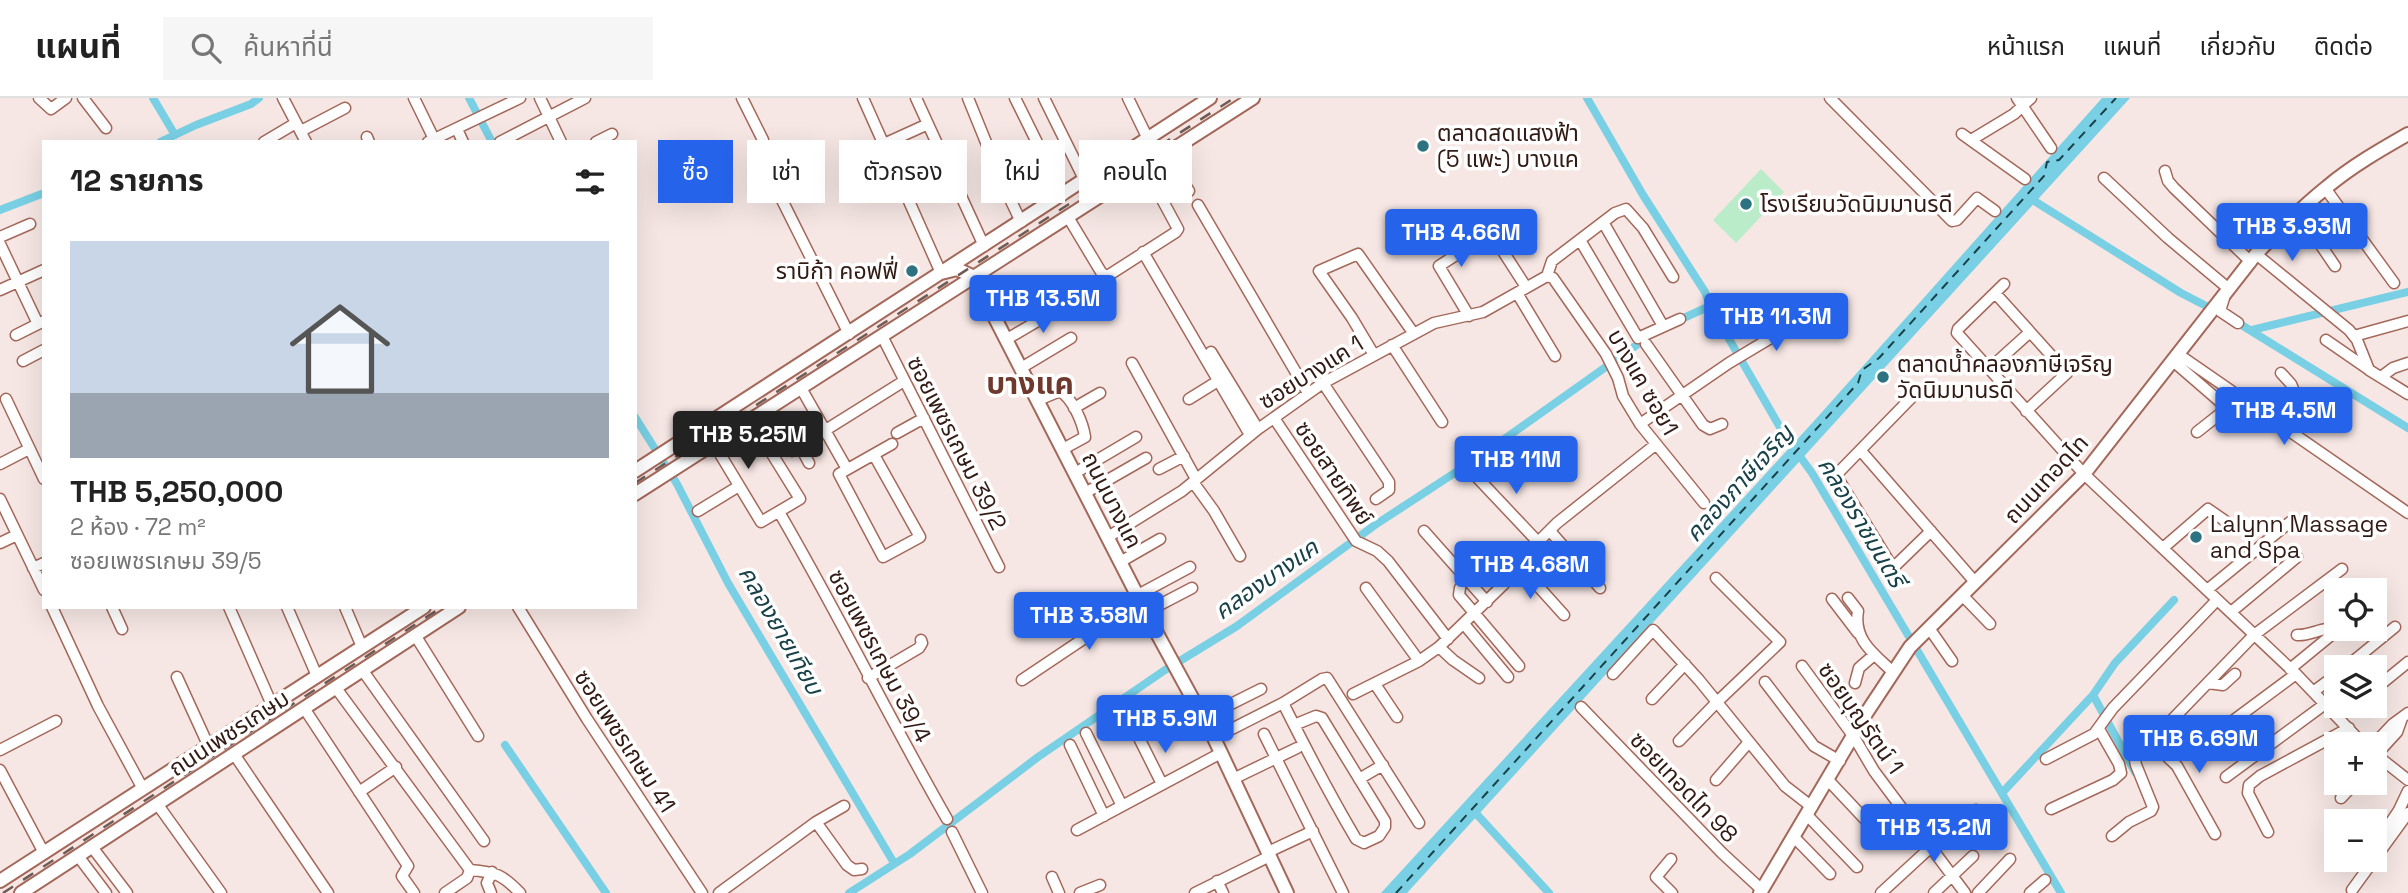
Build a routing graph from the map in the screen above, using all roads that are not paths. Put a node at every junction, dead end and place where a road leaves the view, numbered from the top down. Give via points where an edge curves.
1 (39, 98) edge
2 (66, 98) edge
3 (83, 98) edge
4 (283, 98) edge
5 (414, 98) edge
6 (520, 98) edge
7 (540, 98) edge
8 (585, 98) edge
9 (742, 98) edge
10 (863, 98) edge
11 (916, 98) edge
12 (968, 98) edge
13 (1014, 98) edge
14 (1044, 98) edge
15 (1128, 98) edge
16 (1210, 98) edge
17 (1253, 98) edge
18 (1830, 98) edge
19 (2031, 98) edge
20 (2019, 102) edge
21 (345, 108) dead end
22 (549, 117) junction
23 (928, 124) junction
24 (298, 127) junction
25 (461, 127) junction
26 (106, 128) dead end
27 (612, 134) dead end
28 (2408, 134) edge
29 (1148, 139) joint
30 (269, 140) edge
31 (305, 140) edge
32 (430, 140) edge
33 (432, 140) edge
34 (463, 140) edge
35 (504, 140) edge
36 (560, 140) edge
37 (600, 140) edge
38 (882, 140) edge
39 (893, 140) edge
40 (1035, 140) edge
41 (1187, 140) edge
42 (2051, 148) dead end
43 (1079, 169) edge
44 (2165, 171) dead end
45 (2025, 178) dead end
46 (2104, 178) dead end
47 (2325, 188) junction
48 (910, 203) edge
49 (1051, 203) edge
50 (1088, 203) edge
51 (1164, 203) edge
52 (1198, 205) dead end
53 (1995, 211) dead end
54 (2298, 213) junction
55 (1068, 216) junction
56 (1021, 222) junction
57 (1603, 222) junction
58 (30, 224) dead end
59 (1493, 231) dead end
60 (0, 237) edge
61 (1580, 240) junction
62 (1497, 242) dead end
63 (0, 244) edge
64 (984, 246) junction
65 (1143, 252) junction
66 (2254, 258) junction
67 (2335, 266) dead end
68 (42, 271) edge
69 (941, 273) junction
70 (1673, 276) dead end
71 (974, 277) junction
72 (1550, 277) junction
73 (19, 282) junction
74 (2394, 283) dead end
75 (2004, 284) dead end
76 (0, 290) edge
77 (1521, 290) junction
78 (2227, 291) junction
79 (1995, 293) junction
80 (1065, 305) dead end
81 (1469, 316) junction
82 (1680, 319) dead end
83 (2408, 321) edge
84 (41, 322) edge
85 (2238, 323) dead end
86 (1663, 326) junction
87 (1789, 327) dead end
88 (2030, 332) junction
89 (849, 334) junction
90 (1414, 334) junction
91 (16, 335) dead end
92 (2354, 335) junction
93 (882, 336) junction
94 (1072, 338) dead end
95 (1007, 340) junction
96 (2326, 340) dead end
97 (1646, 344) dead end
98 (1392, 345) junction
99 (42, 351) edge
100 (1211, 352) dead end
101 (1374, 355) junction
102 (1555, 356) dead end
103 (2176, 358) junction
104 (23, 361) dead end
105 (1132, 363) dead end
106 (2408, 363) edge
107 (1021, 368) junction
108 (1989, 369) junction
109 (2369, 370) junction
110 (2281, 373) dead end
111 (2381, 377) junction
112 (904, 381) junction
113 (1218, 381) junction
114 (1323, 383) junction
115 (801, 388) junction
116 (1100, 393) dead end
117 (1308, 393) junction
118 (2408, 394) edge
119 (1682, 395) junction
120 (1911, 398) dead end
121 (6, 399) dead end
122 (1189, 399) dead end
123 (1038, 400) junction
124 (1074, 408) junction
125 (2026, 411) junction
126 (924, 418) junction
127 (1274, 418) junction
128 (751, 420) junction
129 (1442, 422) dead end
130 (1640, 424) junction
131 (1722, 424) dead end
132 (2279, 424) junction
133 (825, 430) junction
134 (1254, 432) junction
135 (2197, 432) dead end
136 (897, 433) dead end
137 (1136, 437) dead end
138 (714, 444) junction
139 (892, 444) dead end
140 (1655, 445) junction
141 (29, 449) junction
142 (1063, 450) junction
143 (1861, 452) junction
144 (874, 455) junction
145 (1184, 456) junction
146 (1146, 458) dead end
147 (809, 463) dead end
148 (0, 464) edge
149 (847, 469) junction
150 (1159, 469) dead end
151 (637, 470) edge
152 (1472, 472) dead end
153 (1075, 473) junction
154 (2084, 474) junction
155 (42, 475) edge
156 (1194, 480) junction
157 (739, 486) junction
158 (637, 493) edge
159 (1085, 493) junction
160 (0, 499) edge
161 (1376, 499) dead end
162 (1704, 503) dead end
163 (698, 511) dead end
164 (779, 512) junction
165 (2408, 513) edge
166 (2290, 522) dead end
167 (2231, 526) dead end
168 (1424, 531) dead end
169 (1549, 531) junction
170 (1931, 531) junction
171 (17, 535) junction
172 (1108, 537) junction
173 (1160, 539) dead end
174 (1538, 542) junction
175 (0, 543) edge
176 (2163, 548) junction
177 (1240, 555) dead end
178 (2297, 557) dead end
179 (1120, 562) junction
180 (42, 565) edge
181 (1520, 566) junction
182 (999, 567) dead end
183 (1189, 567) dead end
184 (33, 568) junction
185 (2342, 569) dead end
186 (1716, 578) dead end
187 (1975, 582) junction
188 (42, 586) edge
189 (1600, 587) dead end
190 (1192, 588) dead end
191 (1366, 588) dead end
192 (1460, 588) dead end
193 (2207, 590) junction
194 (1962, 595) junction
195 (1848, 598) dead end
196 (1832, 599) dead end
197 (2217, 600) junction
198 (1487, 602) junction
199 (1141, 603) junction
200 (53, 609) edge
201 (113, 609) edge
202 (230, 609) edge
203 (288, 609) edge
204 (346, 609) edge
205 (519, 609) edge
206 (410, 611) edge
207 (442, 612) edge
208 (2231, 612) junction
209 (1475, 614) junction
210 (1564, 615) dead end
211 (1464, 624) junction
212 (1990, 624) dead end
213 (2395, 626) dead end
214 (122, 629) dead end
215 (2324, 629) edge
216 (1924, 632) junction
217 (419, 633) junction
218 (1858, 633) junction
219 (2254, 635) junction
220 (2297, 635) dead end
221 (1448, 639) junction
222 (921, 640) dead end
223 (2325, 641) edge
224 (362, 647) junction
225 (1439, 647) junction
226 (1874, 655) junction
227 (2360, 655) edge
228 (1419, 661) junction
229 (1952, 661) dead end
230 (2408, 662) edge
231 (1685, 664) junction
232 (1519, 666) dead end
233 (1802, 666) dead end
234 (363, 671) junction
235 (1893, 672) junction
236 (2293, 672) junction
237 (1613, 674) dead end
238 (2235, 674) dead end
239 (317, 676) junction
240 (177, 677) dead end
241 (1508, 677) dead end
242 (868, 678) junction
243 (1479, 678) dead end
244 (2387, 679) edge
245 (1022, 680) dead end
246 (1765, 682) dead end
247 (1855, 683) dead end
248 (2208, 683) junction
249 (1375, 684) junction
250 (2324, 684) edge
251 (336, 688) junction
252 (1261, 689) dead end
253 (2313, 692) junction
254 (1353, 694) dead end
255 (1652, 699) dead end
256 (1717, 702) junction
257 (2324, 703) edge
258 (1283, 704) junction
259 (272, 705) junction
260 (2324, 705) edge
261 (304, 708) junction
262 (1581, 708) dead end
263 (2405, 715) edge
264 (1396, 717) dead end
265 (1203, 718) junction
266 (2339, 718) edge
267 (56, 721) dead end
268 (2102, 723) junction
269 (1294, 725) junction
270 (2349, 728) junction
271 (2352, 732) edge
272 (2387, 732) edge
273 (1087, 733) dead end
274 (1264, 734) dead end
275 (478, 736) dead end
276 (1854, 737) junction
277 (1214, 738) junction
278 (1140, 740) dead end
279 (1679, 741) dead end
280 (1749, 742) junction
281 (2152, 742) junction
282 (2387, 744) edge
283 (1070, 745) dead end
284 (2199, 746) dead end
285 (209, 747) junction
286 (1297, 748) dead end
287 (0, 750) edge
288 (1221, 753) junction
289 (234, 754) junction
290 (1276, 758) junction
291 (2046, 758) dead end
292 (1840, 761) junction
293 (1383, 765) junction
294 (2387, 765) edge
295 (396, 767) junction
296 (0, 771) edge
297 (2226, 777) dead end
298 (1233, 779) junction
299 (1359, 779) junction
300 (1716, 780) dead end
301 (1828, 780) junction
302 (2408, 780) edge
303 (1162, 784) junction
304 (143, 789) junction
305 (4, 790) edge
306 (2408, 791) edge
307 (359, 792) junction
308 (2344, 795) edge
309 (2341, 798) dead end
310 (158, 805) junction
311 (844, 806) dead end
312 (1122, 806) junction
313 (2051, 809) dead end
314 (1976, 810) dead end
315 (1809, 811) junction
316 (2408, 813) edge
317 (1104, 816) junction
318 (947, 819) dead end
319 (816, 822) junction
320 (1419, 823) dead end
321 (2387, 828) edge
322 (1077, 830) dead end
323 (1313, 831) junction
324 (952, 832) dead end
325 (1877, 832) dead end
326 (2268, 832) dead end
327 (2215, 834) dead end
328 (1793, 836) junction
329 (2112, 836) dead end
330 (484, 841) dead end
331 (92, 847) junction
332 (1929, 847) junction
333 (44, 853) junction
334 (1269, 854) junction
335 (78, 856) junction
336 (1973, 856) dead end
337 (1671, 859) dead end
338 (2010, 859) dead end
339 (1857, 867) dead end
340 (862, 869) dead end
341 (470, 870) junction
342 (492, 872) junction
343 (1830, 874) dead end
344 (1952, 876) junction
345 (1052, 877) dead end
346 (2045, 880) dead end
347 (0, 881) edge
348 (1217, 881) junction
349 (1100, 884) dead end
350 (733, 890) edge
351 (2352, 890) dead end
352 (1761, 892) edge
353 (21, 893) edge
354 (106, 893) edge
355 (127, 893) edge
356 (221, 893) edge
357 (328, 893) edge
358 (414, 893) edge
359 (445, 893) edge
360 (491, 893) edge
361 (520, 893) edge
362 (702, 893) edge
363 (719, 893) edge
364 (982, 893) edge
365 (1059, 893) edge
366 (1080, 893) edge
367 (1195, 893) edge
368 (1223, 893) edge
369 (1287, 893) edge
370 (1343, 893) edge
371 (1672, 893) edge
372 (1881, 893) edge
373 (1934, 893) edge
374 (1965, 893) edge
375 (1978, 893) edge
376 (2030, 893) edge

1 - 2 street via 51,109
3 - 26 street
4 - 24 street
5 - 32 street
6 - 25 street
7 - 22 street
8 - 22 street
9 - 89 street via 763,140 764,164
10 - 38 street
11 - 23 street
12 - 56 street
13 - 40 street
14 - 43 street
15 - 29 street
16 - 29 main road
17 - 41 main road
18 - 53 street via 1952,220 1977,198
19 - 20 street
20 - 42 street
20 - 45 street via 2014,114 1967,137
21 - 24 street
22 - 35 street
22 - 36 street
23 - 39 street
23 - 64 street
24 - 30 street
24 - 31 street
25 - 33 street
25 - 34 street
27 - 37 street
28 - 47 main road, ถนนเทอดไท
44 - 66 street via 2174,188
46 - 78 street
47 - 54 main road, ถนนเทอดไท
47 - 74 street
48 - 69 street
49 - 56 main road
50 - 55 main road
51 - 65 street via 1178,229
52 - 117 street
54 - 66 main road, ถนนเทอดไท
54 - 67 street
55 - 65 street via 1104,275
55 - 71 main road
56 - 64 main road
57 - 61 street
57 - 70 street via 1622,209 1629,210
57 - 86 street
58 - 60 street
59 - 81 street via 1439,266
61 - 72 street via 1552,261
61 - 86 street via 1638,338
62 - 77 street
63 - 73 street
64 - 69 main road
65 - 113 street
66 - 78 main road, ถนนเทอดไท
66 - 92 street
68 - 73 street
69 - 71 main road via 957,269
69 - 89 main road
71 - 93 main road
71 - 95 main road, ถนนบางแค
72 - 77 street, ซอยบางแค 1
72 - 130 street, บางแค ซอย1 via 1606,354
73 - 76 street
73 - 84 street
75 - 79 street
77 - 81 street, ซอยบางแค 1
77 - 102 street
78 - 85 street via 2220,311
78 - 103 main road, ถนนเทอดไท
79 - 88 street
79 - 108 street via 1957,333
80 - 95 street
81 - 90 street, ซอยบางแค 1 via 1434,323
82 - 86 street
83 - 92 street
84 - 91 street
87 - 119 street
88 - 108 street
88 - 125 street via 2067,373
89 - 151 main road
90 - 98 street, ซอยบางแค 1
90 - 101 street via 1358,254 1318,271
92 - 109 street
93 - 112 street, ซอยเพชรเกษม 39/2
93 - 115 main road
94 - 107 street
95 - 107 main road, ถนนบางแค
96 - 109 street
97 - 119 street
98 - 101 street, ซอยบางแค 1
98 - 129 street
99 - 104 street
100 - 134 street
101 - 114 street, ซอยบางแค 1
103 - 132 street
103 - 135 street via 2225,406
103 - 154 main road, ถนนเทอดไท
105 - 145 street
106 - 111 street
107 - 123 main road, ถนนบางแค
108 - 125 street
109 - 111 street
110 - 132 street via 2296,396
111 - 118 street
112 - 126 street, ซอยเพชรเกษม 39/2
112 - 133 street
113 - 122 street
113 - 134 street
114 - 117 street, ซอยบางแค 1
114 - 161 street via 1389,482 1389,490
115 - 128 main road
115 - 133 street
116 - 124 street
117 - 127 street, ซอยบางแค 1
119 - 130 street
119 - 131 street via 1707,428
120 - 143 street
121 - 141 street
123 - 124 street via 1060,391
123 - 142 main road, ถนนบางแค
124 - 142 street via 1085,437
125 - 154 street
126 - 136 street
126 - 182 street, ซอยเพชรเกษม 39/2
127 - 134 street, ซอยบางแค 1
127 - 221 street, ซอยสายทิพย์ via 1350,533 1388,561
128 - 138 main road
128 - 164 street via 800,499
130 - 140 street, บางแค ซอย1
132 - 165 street
133 - 147 street via 796,448
133 - 149 street
134 - 156 street, ซอยบางแค 1
137 - 153 street
138 - 157 street
138 - 158 main road
139 - 144 street
140 - 162 street, บางแค ซอย1
140 - 169 street
141 - 148 street
141 - 155 street
142 - 153 main road, ถนนบางแค
143 - 170 street
143 - 170 street via 1838,473 1838,480 1891,565
144 - 149 street
144 - 149 street via 920,537 883,557 839,474
145 - 150 street
145 - 156 street
146 - 159 street
152 - 174 street
153 - 159 main road, ถนนบางแค
154 - 176 street
154 - 187 main road, ถนนเทอดไท
156 - 172 street, ซอยบางแค 1
156 - 177 street
157 - 163 street
157 - 164 street via 761,522
159 - 172 main road, ถนนบางแค
160 - 171 street
164 - 242 street, ซอยเพชรเกษม 39/4
166 - 193 street
167 - 176 street via 2208,509
168 - 198 street
169 - 174 street
169 - 189 street
170 - 187 street
171 - 175 street
171 - 184 street
172 - 179 main road, ถนนบางแค
173 - 179 street
174 - 181 street
176 - 193 street
178 - 208 street
179 - 199 main road, ถนนบางแค
180 - 184 street
181 - 198 street
181 - 210 street
183 - 199 street
184 - 188 street
185 - 219 street
186 - 256 street via 1780,642
187 - 194 main road, ถนนเทอดไท
190 - 199 street
191 - 228 street
192 - 209 street via 1460,596
193 - 197 street
194 - 212 street
194 - 216 main road, ถนนเทอดไท
195 - 218 street via 1858,611
196 - 218 street
197 - 208 street
197 - 268 street
198 - 209 street
199 - 245 street
199 - 265 main road, ถนนบางแค
200 - 304 street
201 - 214 street
202 - 259 street
203 - 239 street
204 - 224 street
205 - 362 street, ซอยเพชรเกษม 41
206 - 217 main road
206 - 224 main road, ถนนเพชรเกษม
207 - 217 main road, ถนนเพชรเกษม
208 - 219 street
209 - 211 street
209 - 232 street
211 - 221 street
211 - 241 street
213 - 227 street
215 - 220 street
216 - 229 street
216 - 235 main road, ถนนเทอดไท
217 - 234 main road, ถนนเพชรเกษม
217 - 275 street
218 - 226 street
219 - 236 street
219 - 248 street
221 - 225 street
222 - 242 street via 916,650
223 - 236 street
224 - 239 main road, ถนนเพชรเกษม
225 - 228 street
225 - 243 street
226 - 235 street
226 - 247 street via 1859,668
228 - 249 street
230 - 244 street
231 - 237 street via 1653,630
231 - 255 street
231 - 256 street
233 - 276 street, ซอยบุญรัตน์ 1
234 - 251 main road, ถนนเพชรเกษม
234 - 330 street
235 - 276 main road, ถนนเทอดไท
236 - 253 street
236 - 284 street
238 - 248 street via 2222,685
239 - 259 main road, ถนนเพชรเกษม
240 - 285 street
242 - 318 street, ซอยเพชรเกษม 39/4
246 - 292 street via 1814,746
248 - 281 street
249 - 254 street
249 - 264 street
250 - 253 street
251 - 261 main road, ถนนเพชรเกษม
251 - 295 street
252 - 265 street
253 - 257 street
256 - 279 street
256 - 280 street
258 - 269 street
258 - 277 street
258 - 293 street via 1328,679
259 - 285 main road, ถนนเพชรเกษม
260 - 297 street
261 - 289 main road, ถนนเพชรเกษม
261 - 307 street
262 - 352 street, ซอยเทอดไท 98
263 - 272 street
263 - 282 street
265 - 277 main road, ถนนบางแค
266 - 270 street
267 - 287 street
268 - 291 street via 2090,737
268 - 313 street via 2121,773
269 - 299 street via 1313,716 1322,718
269 - 299 street via 1356,839 1364,842 1379,836 1386,824
270 - 271 street
270 - 326 street via 2249,785 2248,793
273 - 312 street
274 - 290 street
276 - 292 main road, ถนนเทอดไท
276 - 332 street, ซอยบุญรัตน์ 1
277 - 288 main road, ถนนบางแค
278 - 303 street
280 - 300 street
280 - 315 street
281 - 327 street via 2177,766
281 - 329 street via 2135,760 2153,807
283 - 317 street
285 - 304 main road, ถนนเพชรเกษม
286 - 290 street
288 - 298 main road, ถนนบางแค
288 - 303 street
289 - 310 main road, ถนนเพชรเกษม
289 - 357 street
290 - 298 street
290 - 323 street
292 - 301 main road, ถนนเทอดไท
293 - 299 street
293 - 320 street
294 - 302 street
295 - 307 street
295 - 341 street
296 - 305 street
298 - 334 main road, ถนนบางแค
301 - 315 main road, ถนนเทอดไท
301 - 325 street
303 - 312 street
304 - 333 main road, ถนนเพชรเกษม
305 - 333 street
306 - 321 street
307 - 358 street via 408,866 402,876
308 - 309 street
310 - 331 main road, ถนนเพชรเกษม
310 - 356 street
311 - 319 street
312 - 317 street
314 - 332 street
315 - 328 main road, ถนนเทอดไท
315 - 339 street
316 - 351 street
317 - 322 street
319 - 340 street via 847,866
319 - 350 street
323 - 334 street
323 - 370 street
324 - 364 street
328 - 343 street
328 - 352 main road, ถนนเทอดไท
331 - 335 main road, ถนนเพชรเกษม
331 - 355 street
332 - 344 street, ซอยบุญรัตน์ 1
332 - 372 street
333 - 347 main road, ถนนเพชรเกษม
334 - 348 street
334 - 369 main road, ถนนบางแค
335 - 353 main road, ถนนเพชรเกษม
335 - 354 street
336 - 344 street
337 - 371 street via 1656,877
338 - 375 street
341 - 342 street
341 - 359 street via 467,878
342 - 360 street via 487,883
342 - 361 street
344 - 373 street
344 - 374 street, ซอยบุญรัตน์ 1
345 - 365 street
346 - 376 street
348 - 367 street
348 - 368 street
349 - 366 street
350 - 363 street

